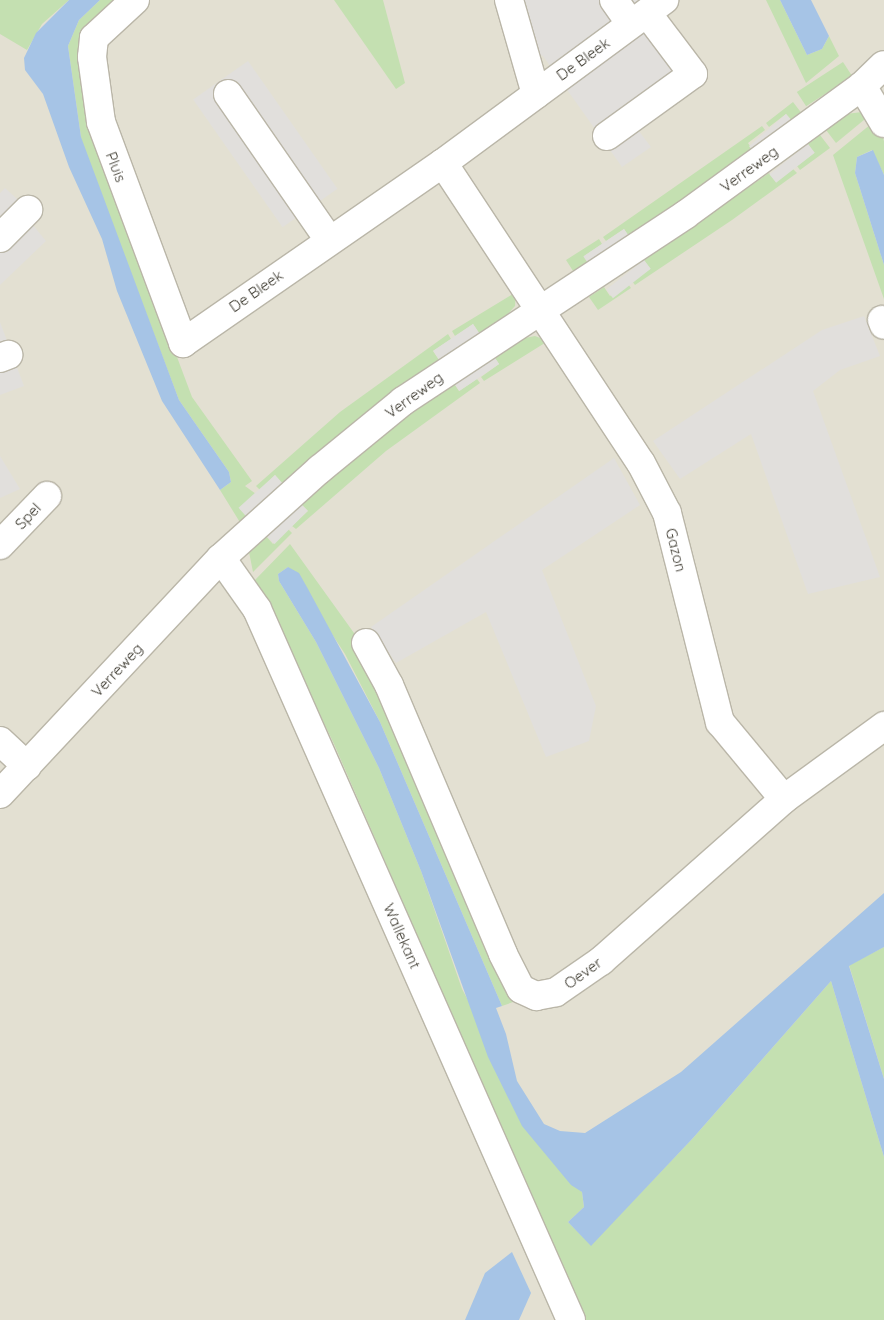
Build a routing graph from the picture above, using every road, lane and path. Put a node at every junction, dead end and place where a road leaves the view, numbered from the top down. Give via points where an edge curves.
1 (135, 0) edge
2 (509, 0) edge
3 (614, 0) edge
4 (648, 12) edge
5 (884, 65) edge
6 (862, 86) junction
7 (228, 94) dead end
8 (536, 94) junction
9 (884, 123) edge
10 (607, 136) dead end
11 (443, 163) junction
12 (28, 210) dead end
13 (0, 238) edge
14 (329, 240) junction
15 (540, 311) junction
16 (183, 343) joint
17 (47, 496) dead end
18 (3, 534) edge
19 (221, 558) junction
20 (366, 643) dead end
21 (884, 726) edge
22 (0, 741) edge
23 (27, 766) junction
24 (0, 794) edge
25 (784, 799) junction
26 (571, 1320) edge

1 - 16 street, Pluis via 94,38 92,57 101,122
2 - 8 street
3 - 4 street
4 - 8 street, De Bleek
4 - 10 street via 693,74
5 - 6 street, Verreweg
6 - 9 street
6 - 15 street, Verreweg via 685,215
7 - 14 street
8 - 11 street, De Bleek
11 - 14 street, De Bleek
11 - 15 street
12 - 13 street
14 - 16 street, De Bleek
15 - 19 street, Verreweg via 403,402 320,469
15 - 25 street, Gazon via 641,463 667,513 720,722
17 - 18 street, Spel
19 - 23 street, Verreweg
19 - 26 street, Wallekant via 261,618
20 - 25 street, Oever via 390,685 503,954 521,989 536,996 556,992 601,961
21 - 25 street, Oever
22 - 23 street
23 - 24 street, Verreweg

